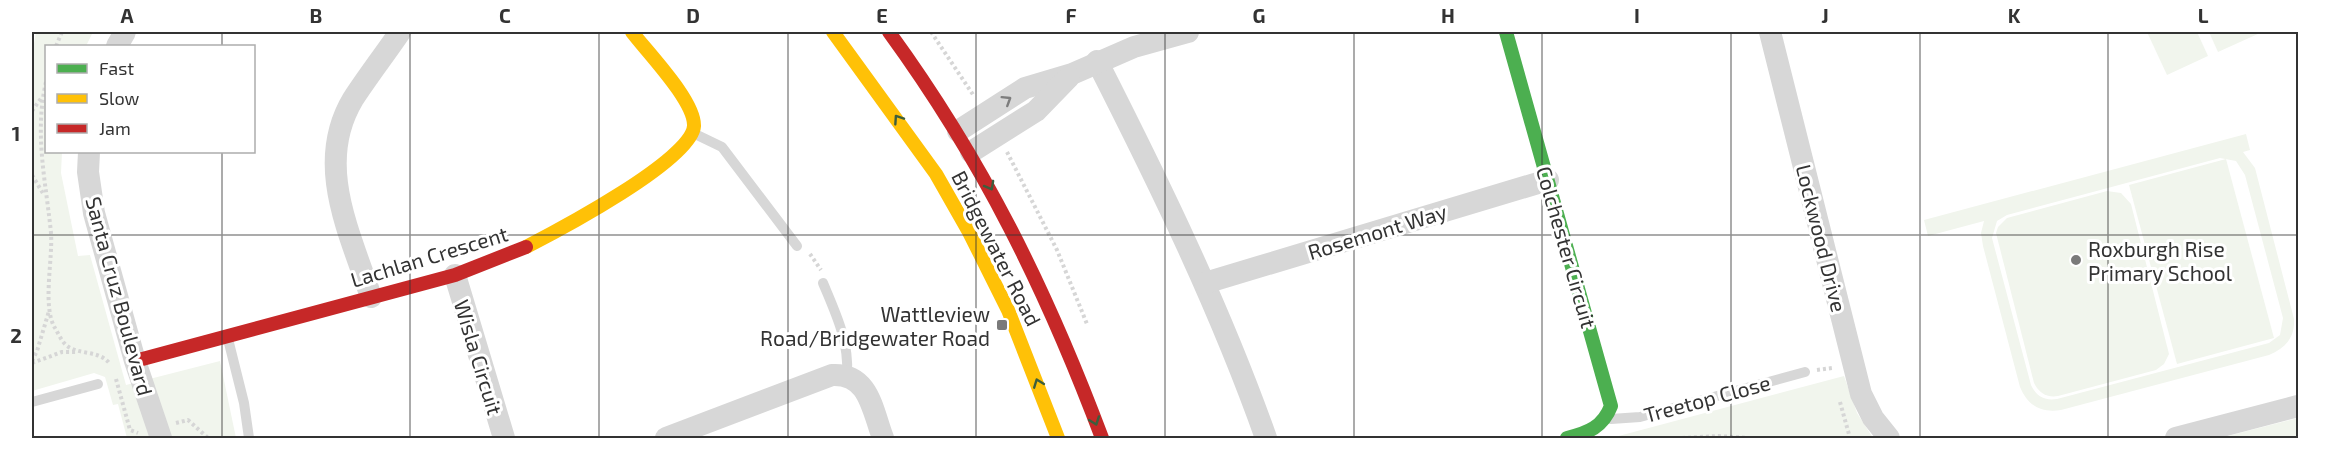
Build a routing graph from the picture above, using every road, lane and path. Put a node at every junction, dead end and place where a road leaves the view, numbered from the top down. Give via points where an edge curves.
1 (400, 32) edge
2 (632, 32) edge
3 (833, 32) edge
4 (889, 32) edge
5 (1188, 32) edge
6 (1506, 32) edge
7 (1770, 32) edge
8 (1097, 61) junction
9 (1072, 74) junction
10 (45, 88) edge
11 (44, 95) junction
12 (32, 111) edge
13 (692, 133) junction
14 (937, 143) junction
15 (89, 153) edge
16 (952, 164) junction
17 (32, 175) edge
18 (1548, 180) junction
19 (45, 198) junction
20 (797, 246) joint
21 (455, 275) junction
22 (823, 283) joint
23 (1205, 283) junction
24 (371, 297) junction
25 (49, 309) junction
26 (228, 336) junction
27 (79, 352) junction
28 (32, 362) edge
29 (135, 362) junction
30 (1805, 372) dead end
31 (847, 374) junction
32 (98, 384) dead end
33 (32, 402) edge
34 (2298, 406) edge
35 (1608, 418) junction
36 (160, 434) edge
37 (208, 438) edge
38 (249, 438) edge
39 (504, 438) edge
40 (666, 438) edge
41 (882, 438) edge
42 (1058, 438) edge
43 (1102, 438) edge
44 (1266, 438) edge
45 (1567, 438) edge
46 (1682, 438) edge
47 (1749, 438) edge
48 (1889, 438) edge
49 (2176, 438) edge

1 - 24 street via 352,101 340,129 334,159 336,192
2 - 13 street via 688,104 693,118
14 -> 3 street, Bridgewater Road via 880,93
4 - 14 street, Bridgewater Road
5 - 8 street
6 - 18 street, Colchester Circuit
7 - 48 street, Lockwood Drive via 1862,394 1873,418
8 - 9 street
8 - 23 street via 1164,191
14 -> 9 street via 1025,88
9 - 16 street via 1036,111
10 - 11 path
11 - 12 path
11 - 19 path via 41,162
13 - 20 lane via 722,147
13 - 21 street, Lachlan Crescent via 680,149 582,220
14 - 16 street, Bridgewater Road
14 - 16 street, Bridgewater Road
15 - 29 street, Santa Cruz Boulevard via 94,213
42 -> 16 street, Bridgewater Road via 1008,310 969,232
16 -> 43 street, Bridgewater Road via 1026,252 1072,356
17 - 19 path
18 - 23 street, Rosemont Way
18 - 35 street, Colchester Circuit via 1608,393
19 - 25 path via 51,233
20 - 22 path via 806,248 824,274
21 - 24 street, Lachlan Crescent
21 - 39 street, Wisla Circuit
22 - 31 lane via 842,328 848,355
23 - 44 street
24 - 26 street, Lachlan Crescent
25 - 27 path via 53,325 65,344
25 - 28 path
26 - 29 street, Lachlan Crescent
26 - 38 lane
27 - 28 path via 62,352
27 - 36 path via 106,360 113,369 130,430
29 - 36 street, Santa Cruz Boulevard
30 - 35 lane, Treetop Close via 1640,417
31 - 40 street via 832,375
31 - 41 street via 860,383 868,397
32 - 33 lane
34 - 49 street
35 - 45 street via 1599,428
36 - 37 path via 188,420
46 - 47 path

